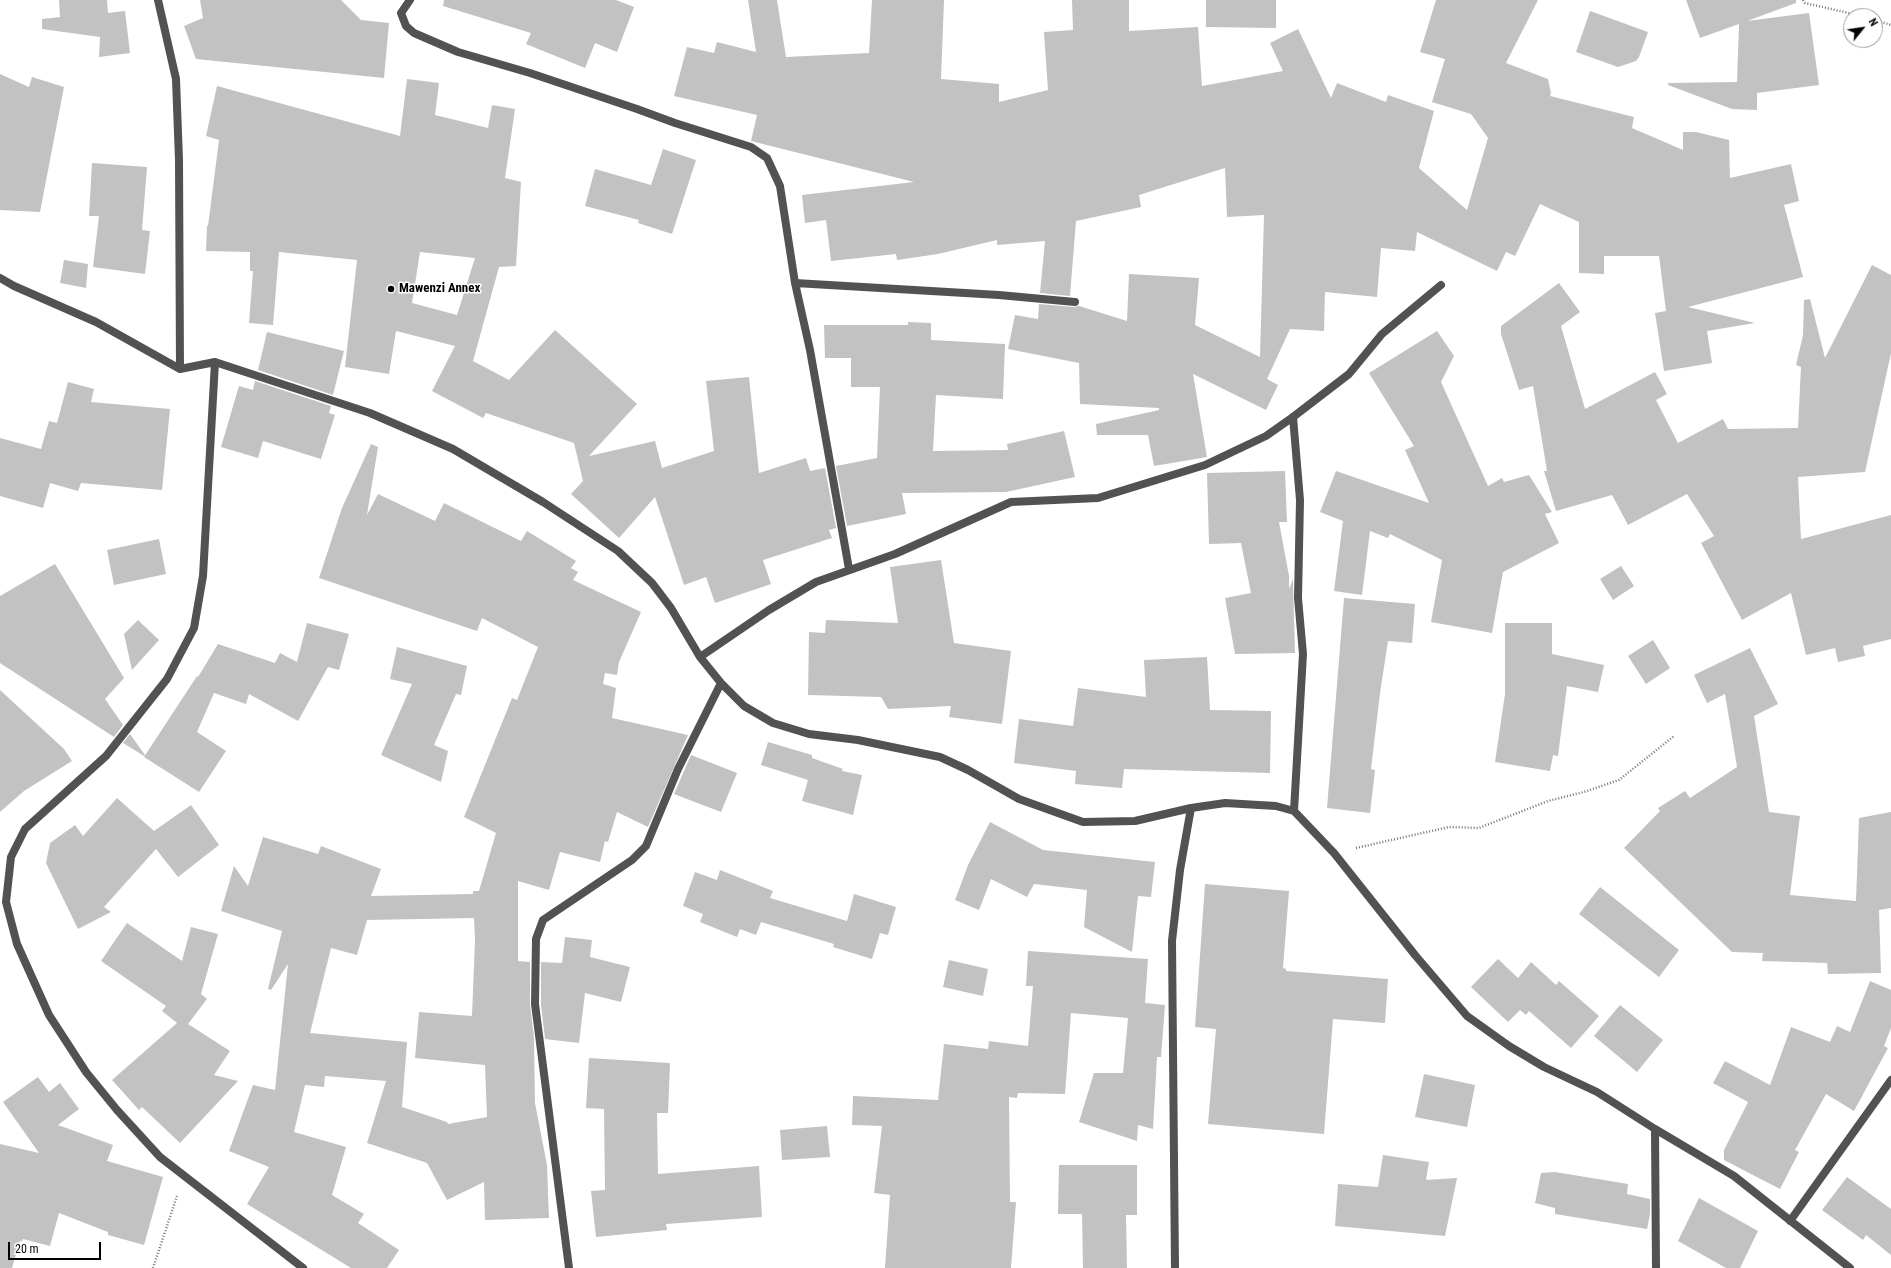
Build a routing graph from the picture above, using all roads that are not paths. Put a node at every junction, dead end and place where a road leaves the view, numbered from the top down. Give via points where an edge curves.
1 (158, 0) edge
2 (410, 0) edge
3 (0, 278) edge
4 (795, 283) junction
5 (1441, 285) dead end
6 (1075, 302) dead end
7 (215, 362) junction
8 (180, 369) junction
9 (1293, 417) junction
10 (849, 569) junction
11 (700, 656) junction
12 (721, 683) junction
13 (1191, 808) junction
14 (1294, 811) junction
15 (1891, 1080) edge
16 (1655, 1129) junction
17 (1790, 1220) junction
18 (303, 1268) edge
19 (569, 1268) edge
20 (1175, 1268) edge
21 (1656, 1268) edge
22 (1850, 1268) edge

1 - 8 street via 176,79
2 - 4 street via 401,13 406,26 414,33 458,52 530,73 752,147 767,158 780,186
3 - 8 street via 96,322
4 - 6 street
4 - 10 street
5 - 9 street via 1382,334 1349,374
7 - 8 street
7 - 11 street via 370,413 453,449 543,502 618,551 652,583 671,608
7 - 18 street via 203,576 194,628 167,680 106,756 25,829 11,857 6,902 17,944 49,1014 86,1072 160,1157
9 - 10 street via 1266,436 1205,465 1098,498 1012,502 895,554
9 - 14 street via 1300,500 1298,598 1303,654
10 - 11 street via 810,586
11 - 12 street
12 - 13 street via 744,706 773,723 809,734 858,740 940,757 1019,799 1083,822 1135,821
12 - 19 street via 678,770 646,846 632,860 543,920 536,939 536,1004
13 - 14 street via 1225,803 1248,803
13 - 20 street via 1180,870 1172,941
14 - 16 street via 1334,853 1467,1016 1509,1046 1544,1067 1597,1092
15 - 17 street
16 - 17 street via 1734,1176
16 - 21 street
17 - 22 street

